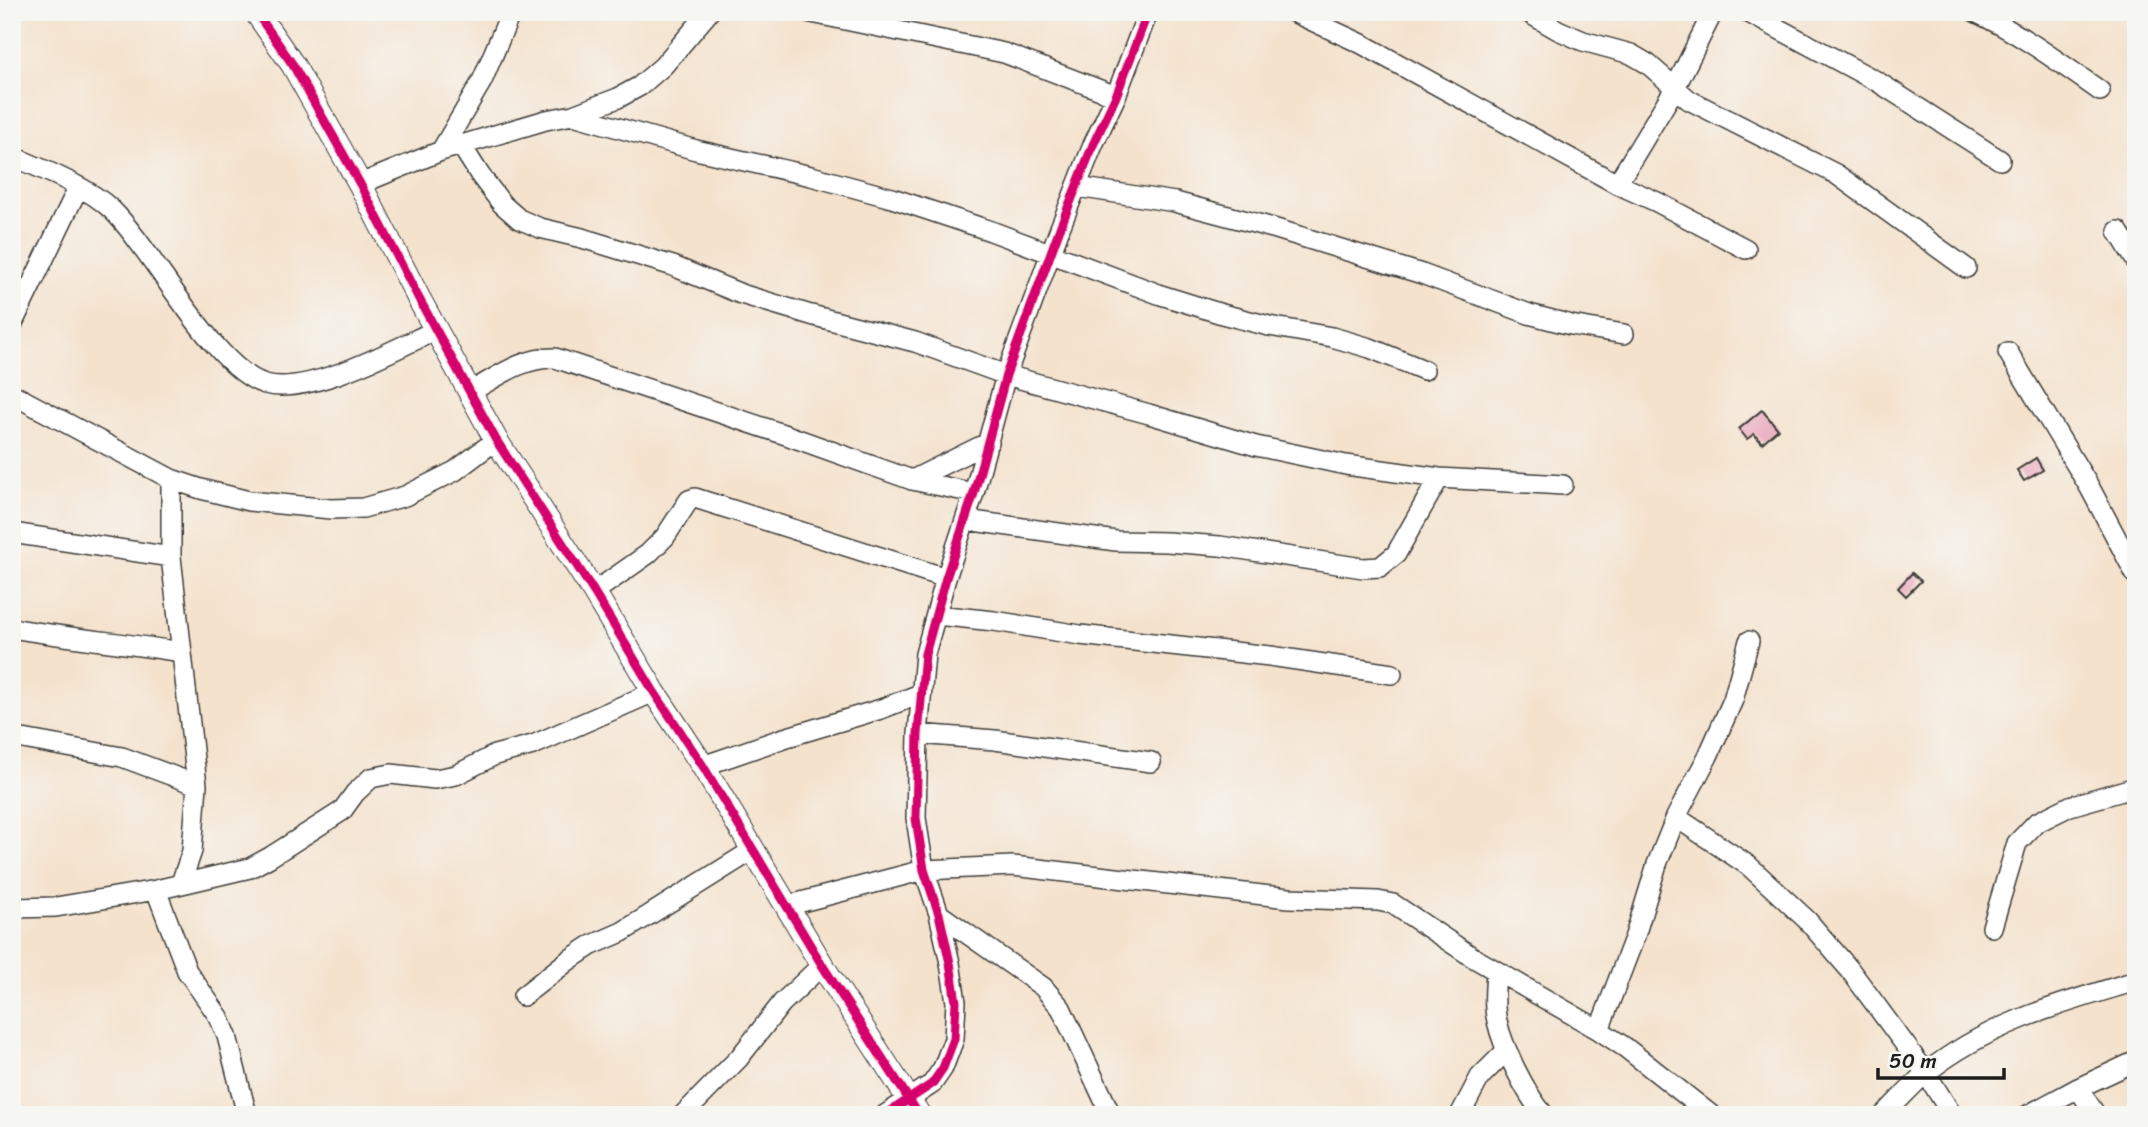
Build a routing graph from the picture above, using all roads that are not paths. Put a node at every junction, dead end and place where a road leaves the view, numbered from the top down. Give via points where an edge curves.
1 (256, 12) edge
2 (511, 12) edge
3 (709, 12) edge
4 (807, 12) edge
5 (1148, 12) edge
6 (1293, 12) edge
7 (1527, 12) edge
8 (1713, 12) edge
9 (1747, 12) edge
10 (1975, 12) edge
11 (1675, 88) junction
12 (2100, 91) dead end
13 (1116, 96) junction
14 (573, 115) junction
15 (461, 145) junction
16 (441, 151) junction
17 (12, 156) edge
18 (2000, 160) dead end
19 (360, 184) junction
20 (1617, 184) junction
21 (1077, 187) junction
22 (78, 188) junction
23 (2118, 232) dead end
24 (1746, 249) dead end
25 (1051, 253) junction
26 (2136, 261) edge
27 (1966, 268) dead end
28 (12, 325) edge
29 (436, 330) junction
30 (1624, 334) dead end
31 (2008, 352) dead end
32 (1424, 370) dead end
33 (1006, 375) junction
34 (470, 392) junction
35 (12, 394) edge
36 (496, 440) junction
37 (989, 442) junction
38 (1438, 478) junction
39 (171, 479) junction
40 (912, 480) junction
41 (1563, 485) dead end
42 (974, 494) junction
43 (966, 520) junction
44 (12, 533) edge
45 (171, 557) junction
46 (2136, 575) edge
47 (946, 578) junction
48 (594, 592) junction
49 (936, 615) junction
50 (12, 628) edge
51 (1749, 640) dead end
52 (181, 652) junction
53 (1392, 674) dead end
54 (654, 692) junction
55 (920, 694) junction
56 (918, 734) junction
57 (12, 737) edge
58 (1152, 762) dead end
59 (703, 766) junction
60 (197, 785) junction
61 (2136, 787) edge
62 (1676, 817) junction
63 (753, 850) junction
64 (924, 870) junction
65 (181, 883) junction
66 (156, 890) junction
67 (786, 906) junction
68 (12, 908) edge
69 (939, 914) junction
70 (1992, 927) dead end
71 (822, 965) junction
72 (1496, 972) junction
73 (2136, 982) edge
74 (523, 996) dead end
75 (1599, 1030) junction
76 (1507, 1050) junction
77 (2136, 1061) edge
78 (1926, 1073) junction
79 (2078, 1088) junction
80 (915, 1107) edge
81 (247, 1115) edge
82 (683, 1115) edge
83 (885, 1115) edge
84 (1111, 1115) edge
85 (1460, 1115) edge
86 (1544, 1115) edge
87 (1711, 1115) edge
88 (1884, 1115) edge
89 (1952, 1115) edge
90 (2028, 1115) edge
91 (2096, 1115) edge

1 - 19 street via 293,65
2 - 16 street via 482,81
3 - 14 street via 640,86
4 - 13 street via 1004,53
5 - 13 street
6 - 20 street via 1362,44
7 - 11 street via 1583,41 1631,54
8 - 11 street
9 - 18 street via 1878,82
10 - 12 street
11 - 20 street
11 - 27 street via 1689,100 1836,174
13 - 21 street
14 - 15 street
14 - 25 street via 892,198
15 - 16 street
15 - 33 street via 502,204 519,219 540,228 673,266 741,294 915,342
16 - 19 street
17 - 22 street
19 - 29 street
20 - 24 street
21 - 25 street
21 - 30 street via 1175,202 1261,224 1422,274 1529,314
22 - 28 street
22 - 29 street via 110,207 234,365 265,384 307,383 360,367
23 - 26 street
25 - 32 street via 1161,295 1269,326 1332,337
25 - 33 street
29 - 34 street
31 - 46 street
33 - 37 street
33 - 38 street via 1256,446
34 - 36 street
34 - 40 street via 526,361 555,358
35 - 39 street
36 - 39 street via 455,471 405,496 363,508 249,501
36 - 48 street
37 - 40 street
37 - 42 street
38 - 41 street
38 - 43 street via 1396,554 1380,568 1220,546 1116,541
39 - 45 street
40 - 42 street
42 - 43 street
43 - 47 street
44 - 45 street
45 - 52 street
47 - 48 street via 695,498 648,554
47 - 49 street
48 - 54 street
49 - 53 street
49 - 55 street
50 - 52 street
51 - 62 street via 1733,700
52 - 60 street
54 - 59 street
54 - 65 street via 456,775 371,778 342,811 261,863
55 - 56 street
55 - 59 street
56 - 58 street
56 - 64 street via 916,818
57 - 60 street via 122,757
59 - 63 street
60 - 65 street via 191,851
61 - 70 street via 2070,806 2036,823 2017,843
62 - 75 street
62 - 78 street via 1749,866 1807,920
63 - 67 street
63 - 74 street via 622,932 590,946
64 - 67 street
64 - 69 street
64 - 72 street via 1013,866 1289,898 1378,901 1405,911
65 - 66 street
66 - 68 street
66 - 81 street via 187,971 228,1036
67 - 71 street
69 - 80 street via 956,1002 954,1039 943,1068
69 - 84 street via 1043,987 1061,1008
71 - 80 street
71 - 82 street via 782,1003 739,1058
72 - 75 street
72 - 76 street via 1496,1019
73 - 78 street via 2020,1018
75 - 87 street
76 - 85 street via 1480,1077
76 - 86 street via 1530,1098
77 - 79 street
78 - 88 street
78 - 89 street
79 - 90 street
79 - 91 street
80 - 83 street

